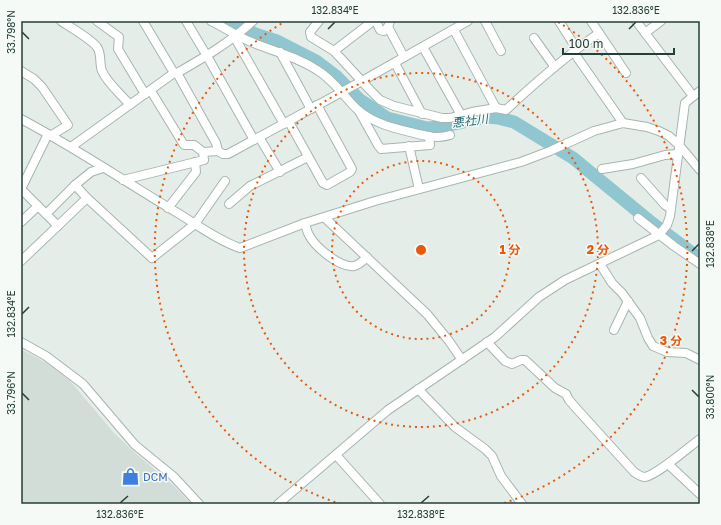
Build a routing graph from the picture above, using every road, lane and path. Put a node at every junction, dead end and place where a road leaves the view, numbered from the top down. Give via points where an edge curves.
1 (61, 21) edge
2 (97, 21) edge
3 (143, 21) edge
4 (186, 21) edge
5 (212, 21) edge
6 (253, 21) edge
7 (319, 21) edge
8 (374, 21) edge
9 (468, 21) edge
10 (485, 21) edge
11 (559, 21) edge
12 (591, 21) edge
13 (636, 21) edge
14 (661, 21) edge
15 (389, 24) edge
16 (457, 26) edge
17 (599, 33) junction
18 (645, 33) junction
19 (238, 35) junction
20 (534, 38) dead end
21 (423, 47) junction
22 (576, 48) junction
23 (334, 51) junction
24 (501, 51) dead end
25 (280, 52) junction
26 (207, 56) junction
27 (404, 57) junction
28 (577, 57) dead end
29 (395, 63) junction
30 (554, 66) junction
31 (21, 71) edge
32 (175, 73) junction
33 (626, 73) dead end
34 (361, 82) junction
35 (343, 91) junction
36 (148, 93) junction
37 (697, 93) edge
38 (130, 105) junction
39 (314, 107) junction
40 (496, 108) junction
41 (359, 110) junction
42 (422, 114) junction
43 (461, 115) junction
44 (21, 119) edge
45 (623, 122) junction
46 (286, 123) junction
47 (50, 134) junction
48 (450, 135) dead end
49 (429, 136) junction
50 (256, 139) junction
51 (409, 146) junction
52 (71, 147) junction
53 (678, 149) junction
54 (218, 151) junction
55 (203, 152) junction
56 (308, 157) junction
57 (194, 162) junction
58 (103, 168) junction
59 (602, 169) dead end
60 (700, 170) edge
61 (280, 172) junction
62 (641, 178) dead end
63 (123, 180) junction
64 (225, 181) dead end
65 (75, 184) junction
66 (21, 189) edge
67 (419, 189) junction
68 (87, 198) junction
69 (229, 204) dead end
70 (38, 206) junction
71 (168, 208) junction
72 (671, 209) junction
73 (46, 214) junction
74 (325, 218) junction
75 (638, 218) dead end
76 (21, 222) edge
77 (305, 223) junction
78 (195, 224) junction
79 (58, 226) junction
80 (660, 234) junction
81 (366, 257) junction
82 (21, 261) edge
83 (600, 264) junction
84 (700, 264) edge
85 (628, 301) junction
86 (614, 330) dead end
87 (21, 342) edge
88 (487, 342) junction
89 (462, 360) junction
90 (700, 360) edge
91 (418, 389) junction
92 (700, 439) edge
93 (336, 455) junction
94 (668, 464) junction
95 (700, 494) edge
96 (199, 504) edge
97 (278, 504) edge
98 (380, 504) edge
99 (522, 504) edge

1 - 38 street via 95,44 100,54 102,72
2 - 36 street via 119,36 118,49
3 - 32 street
4 - 26 street
5 - 19 street
6 - 19 street
7 - 23 street via 310,32 311,37
8 - 15 street via 380,30 384,31
8 - 23 street
9 - 16 street
10 - 24 street
11 - 22 street
12 - 17 street
13 - 18 street
14 - 18 street
15 - 27 street
16 - 21 street
16 - 40 street
17 - 22 street
17 - 33 street
18 - 37 street
19 - 25 street
19 - 26 street
19 - 46 street
20 - 30 street
21 - 27 street
21 - 43 street
22 - 30 street
23 - 34 street
25 - 35 street via 317,70
25 - 39 street
26 - 32 street
26 - 50 street
27 - 29 street
28 - 45 street
29 - 34 street
29 - 42 street
30 - 40 street via 506,110
31 - 47 street via 42,87 68,125
32 - 36 street
32 - 54 street via 216,143
34 - 35 street
34 - 42 street via 380,100
35 - 39 street
35 - 41 street
36 - 38 street
36 - 55 street via 184,145 194,146
37 - 53 street via 685,103
38 - 52 street
39 - 46 street
39 - 56 street via 352,169 327,185 323,183
40 - 43 street
41 - 49 street via 390,127
41 - 51 street via 381,149
42 - 43 street via 442,118
44 - 47 street
45 - 53 street via 659,131 669,136
45 - 67 street via 594,131 521,162
46 - 50 street
46 - 56 street
47 - 52 street
47 - 66 street
48 - 49 street
49 - 51 street via 430,145
50 - 54 street via 228,154
50 - 61 street
51 - 67 street
52 - 58 street
53 - 59 street via 633,164
53 - 60 street
53 - 72 street
54 - 55 street
55 - 57 street via 204,160
56 - 61 street
57 - 63 street
57 - 71 street via 196,172
58 - 63 street
58 - 65 street via 91,172
61 - 69 street via 250,186
62 - 72 street
63 - 71 street
64 - 78 street
65 - 68 street
65 - 73 street
66 - 70 street
67 - 74 street
68 - 78 street via 152,258
68 - 79 street
70 - 73 street
70 - 76 street
71 - 78 street
72 - 80 street via 667,225
73 - 79 street
74 - 77 street
74 - 81 street
75 - 80 street
77 - 78 street via 240,248 230,245
77 - 81 street via 308,235 318,248 344,265 354,266
79 - 82 street
80 - 83 street
80 - 84 street
81 - 89 street via 427,314
83 - 85 street via 612,284
83 - 88 street via 565,280 539,298
85 - 86 street
85 - 90 street via 640,318 653,346 667,352 686,353
87 - 96 street via 46,356 83,384 134,445 173,476
88 - 89 street
88 - 94 street via 505,361 512,364 525,360 555,388 566,394 634,472 644,477
89 - 91 street
91 - 93 street via 372,422
91 - 99 street via 455,427 492,456 501,476
92 - 94 street
93 - 97 street
93 - 98 street
94 - 95 street

